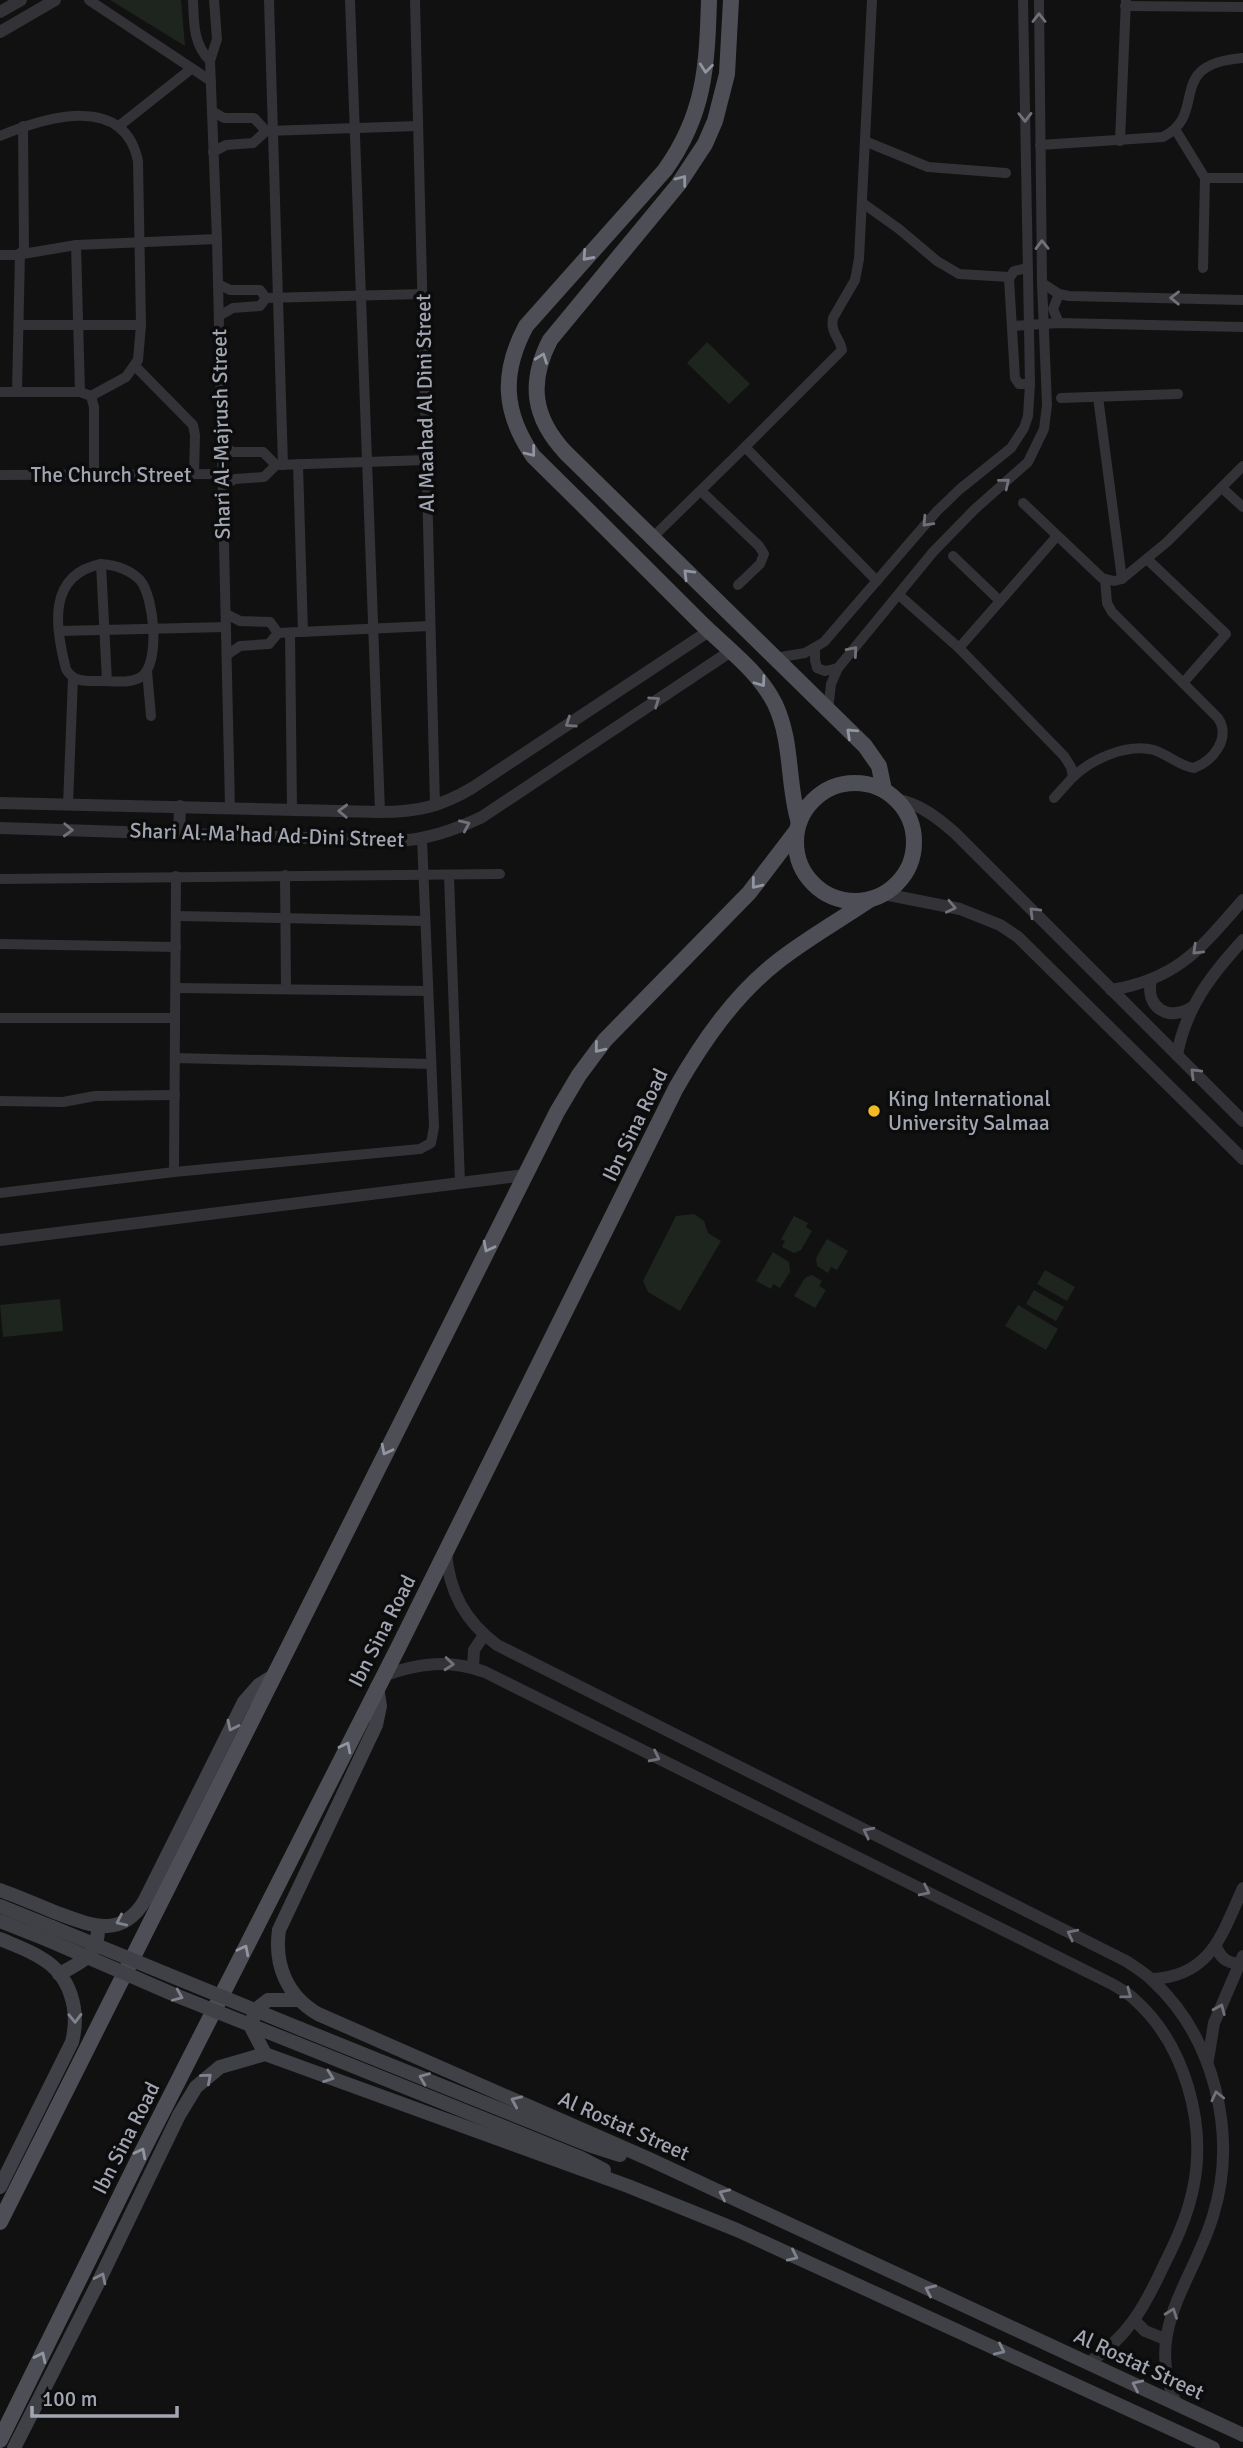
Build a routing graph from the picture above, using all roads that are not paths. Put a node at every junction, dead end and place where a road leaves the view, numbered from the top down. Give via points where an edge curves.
1 (21, 0) edge
2 (55, 0) edge
3 (89, 0) edge
4 (193, 0) edge
5 (214, 0) edge
6 (269, 0) edge
7 (349, 0) edge
8 (415, 0) edge
9 (709, 0) edge
10 (732, 0) edge
11 (872, 0) edge
12 (1023, 0) edge
13 (1039, 0) edge
14 (1125, 3) edge
15 (1243, 7) edge
16 (0, 12) edge
17 (0, 32) edge
18 (1243, 58) edge
19 (210, 61) junction
20 (191, 69) junction
21 (211, 81) junction
22 (212, 111) junction
23 (23, 126) junction
24 (119, 126) junction
25 (418, 126) junction
26 (354, 128) junction
27 (1175, 129) junction
28 (270, 130) junction
29 (0, 136) edge
30 (1120, 141) junction
31 (867, 142) junction
32 (1040, 145) junction
33 (213, 152) junction
34 (1040, 165) junction
35 (1026, 166) junction
36 (1006, 173) dead end
37 (1205, 178) junction
38 (1243, 178) edge
39 (864, 204) junction
40 (216, 239) junction
41 (139, 242) junction
42 (76, 245) junction
43 (22, 253) junction
44 (0, 255) edge
45 (1027, 268) junction
46 (1203, 268) dead end
47 (1009, 276) junction
48 (1042, 283) junction
49 (218, 284) junction
50 (422, 294) junction
51 (1059, 294) junction
52 (360, 296) junction
53 (266, 298) junction
54 (278, 298) junction
55 (1243, 300) edge
56 (219, 316) junction
57 (1059, 323) junction
58 (1044, 324) junction
59 (19, 325) junction
60 (78, 325) junction
61 (141, 325) junction
62 (1029, 325) junction
63 (1012, 326) junction
64 (1243, 327) edge
65 (135, 366) junction
66 (1030, 384) junction
67 (0, 392) edge
68 (17, 392) junction
69 (80, 392) junction
70 (1178, 394) dead end
71 (91, 396) junction
72 (1098, 397) junction
73 (1061, 398) dead end
74 (222, 446) junction
75 (745, 447) junction
76 (426, 460) junction
77 (366, 462) junction
78 (298, 464) junction
79 (279, 465) junction
80 (1243, 466) edge
81 (194, 474) junction
82 (222, 474) junction
83 (0, 475) edge
84 (94, 475) junction
85 (223, 486) junction
86 (1222, 488) junction
87 (701, 491) junction
88 (1023, 503) dead end
89 (1243, 507) edge
90 (1057, 536) junction
91 (652, 538) junction
92 (953, 556) dead end
93 (1147, 559) junction
94 (101, 564) junction
95 (1105, 579) junction
96 (1122, 579) junction
97 (877, 581) junction
98 (738, 585) dead end
99 (899, 595) junction
100 (1000, 601) junction
101 (226, 614) junction
102 (430, 626) junction
103 (226, 627) junction
104 (152, 629) junction
105 (372, 629) junction
106 (104, 630) junction
107 (60, 631) junction
108 (709, 631) junction
109 (303, 632) junction
110 (278, 633) junction
111 (290, 633) junction
112 (959, 648) junction
113 (815, 649) junction
114 (731, 651) junction
115 (227, 655) junction
116 (774, 658) junction
117 (838, 668) junction
118 (147, 671) junction
119 (73, 678) junction
120 (107, 681) junction
121 (1182, 682) junction
122 (828, 712) junction
123 (151, 716) dead end
124 (1073, 777) junction
125 (884, 790) junction
126 (1054, 799) dead end
127 (898, 800) junction
128 (0, 803) edge
129 (68, 805) junction
130 (180, 806) junction
131 (435, 806) junction
132 (230, 807) junction
133 (292, 809) junction
134 (380, 812) junction
135 (798, 827) junction
136 (0, 828) edge
137 (179, 833) junction
138 (422, 839) junction
139 (500, 874) dead end
140 (285, 875) junction
141 (176, 876) junction
142 (424, 876) junction
143 (449, 876) junction
144 (0, 879) edge
145 (878, 897) junction
146 (1243, 900) edge
147 (176, 916) junction
148 (285, 919) junction
149 (425, 921) junction
150 (1243, 940) edge
151 (0, 944) edge
152 (176, 947) junction
153 (1151, 981) junction
154 (176, 988) junction
155 (286, 989) junction
156 (1111, 990) junction
157 (427, 991) junction
158 (1191, 1008) junction
159 (0, 1018) edge
160 (175, 1018) junction
161 (1177, 1055) junction
162 (175, 1058) junction
163 (431, 1064) junction
164 (175, 1095) junction
165 (0, 1101) edge
166 (1243, 1121) edge
167 (1243, 1159) edge
168 (174, 1172) junction
169 (525, 1175) junction
170 (460, 1183) junction
171 (0, 1193) edge
172 (0, 1240) edge
173 (446, 1551) junction
174 (484, 1635) junction
175 (473, 1668) junction
176 (275, 1675) junction
177 (380, 1681) junction
178 (1243, 1888) edge
179 (0, 1890) edge
180 (0, 1906) edge
181 (0, 1921) edge
182 (98, 1927) junction
183 (50, 1933) junction
184 (0, 1940) edge
185 (1216, 1946) junction
186 (1241, 1960) edge
187 (59, 1974) junction
188 (1151, 1979) junction
189 (299, 2000) junction
190 (300, 2036) junction
191 (265, 2054) junction
192 (1208, 2064) junction
193 (649, 2160) junction
194 (628, 2186) junction
195 (0, 2188) edge
196 (0, 2222) edge
197 (1135, 2321) junction
198 (1165, 2339) junction
199 (1088, 2362) junction
200 (1176, 2403) junction
201 (1243, 2435) edge
202 (0, 2440) edge
203 (14, 2448) edge
204 (1213, 2448) edge

1 - 16 street
2 - 17 street
3 - 20 street
4 - 19 street, Shari Al-Majrush Street via 196,40
5 - 19 street, Shari Al-Majrush Street via 217,39
6 - 28 street
7 - 26 street
8 - 25 street, Al Maahad Al Dini Street
9 -> 108 main road via 702,93 684,141 665,170 526,326 508,382 514,421 533,456
91 -> 10 main road via 554,440 538,408 537,373 550,340 678,185 705,144 727,74
11 - 31 street
12 -> 35 street
32 -> 13 street
14 - 15 street
14 - 30 street
18 - 27 street via 1219,60 1200,71
19 - 21 street, Shari Al-Majrush Street
20 - 21 street
20 - 24 street
21 - 22 street, Shari Al-Majrush Street
22 - 28 street via 224,118 254,118
22 - 33 street, Shari Al-Majrush Street
23 - 24 street via 87,116
23 - 29 street
23 - 43 street
24 - 41 street via 136,148
25 - 26 street
25 - 50 street, Al Maahad Al Dini Street
26 - 28 street
26 - 52 street
27 - 30 street via 1156,139
27 - 37 street
28 - 33 street via 253,143 226,145
28 - 54 street
30 - 32 street
31 - 36 street via 928,167
31 - 39 street
32 - 34 street
33 - 40 street, Shari Al-Majrush Street
34 - 35 street
48 -> 34 street
35 - 45 street
37 - 38 street
37 - 46 street
39 - 47 street via 959,274
39 - 75 street via 855,280 832,324 842,350
40 - 41 street
40 - 49 street, Shari Al-Majrush Street
41 - 42 street
41 - 61 street
42 - 43 street
42 - 60 street
43 - 44 street
43 - 59 street
45 - 47 street
45 - 62 street
47 - 63 street
48 - 51 street
48 - 58 street
49 - 53 street via 230,290 260,290
49 - 56 street, Shari Al-Majrush Street
50 - 52 street
50 - 76 street, Al Maahad Al Dini Street
55 -> 51 street
51 - 57 street via 1053,309
52 - 54 street
52 - 77 street
53 - 54 street
53 - 56 street via 260,306 233,307
54 - 79 street
56 - 74 street, Shari Al-Majrush Street
57 - 58 street
57 - 64 street
58 - 62 street
99 -> 58 street via 954,530 1035,452 1046,417
59 - 60 street
59 - 68 street
60 - 61 street
60 - 69 street
61 - 65 street
62 - 63 street
62 - 66 street
63 - 66 street via 1015,380
65 - 71 street via 121,381
65 - 81 street via 193,425
66 -> 97 street via 1028,416 1011,448 937,511
67 - 68 street
68 - 69 street
69 - 71 street
70 - 72 street
71 - 84 street
72 - 73 street
72 - 96 street
74 - 79 street, The Church Street via 233,452 263,452
74 - 82 street, Shari Al-Majrush Street
75 - 87 street
75 - 97 street
76 - 77 street, The Church Street
76 - 102 street, Al Maahad Al Dini Street
77 - 78 street, The Church Street
77 - 105 street
78 - 79 street, The Church Street
78 - 109 street
79 - 85 street, The Church Street via 264,477 233,480
80 - 86 street
81 - 82 street, The Church Street
81 - 84 street, The Church Street
82 - 85 street, Shari Al-Majrush Street
83 - 84 street, The Church Street
85 - 101 street, Shari Al-Majrush Street
86 - 89 street
86 - 93 street
87 - 91 street
87 - 98 street via 764,554
88 - 90 street
90 - 95 street
90 - 100 street
116 -> 91 main road
92 - 100 street
93 - 96 street
93 - 121 street via 1226,634
94 - 104 street via 128,570 139,579 149,595
94 - 106 street
94 - 107 street via 80,571 65,586 58,607
95 - 96 street
95 - 121 street via 1112,612
97 - 113 street via 834,634
99 - 112 street
117 -> 99 street
100 - 112 street
101 - 103 street, Shari Al-Majrush Street
101 - 110 street via 240,621 270,622
102 - 105 street
102 - 131 street, Al Maahad Al Dini Street
103 - 104 street
103 - 115 street, Shari Al-Majrush Street
104 - 106 street
104 - 118 street via 152,659
105 - 109 street
105 - 134 street
106 - 107 street
106 - 120 street
107 - 119 street via 66,669
108 - 114 main road
108 -> 131 street, Shari Al-Ma'had Ad-Dini Street via 472,788
109 - 111 street
110 - 111 street
110 - 115 street via 270,644 243,646
111 - 133 street
112 - 124 street via 1064,756
113 - 116 street
113 - 117 street via 817,668
114 -> 135 main road via 764,686 782,722
138 -> 114 street, Shari Al-Ma'had Ad-Dini Street via 482,817
115 - 132 street, Shari Al-Majrush Street
116 - 122 main road
117 - 122 street
118 - 120 street via 137,679
118 - 123 street
119 - 120 street
119 - 129 street
121 - 124 street via 1218,718 1224,732 1221,744 1199,766 1186,767 1154,750 1130,750 1092,763
125 -> 122 main road via 873,755
124 - 126 street
125 - 127 main road
125 - 135 main road via 870,784 841,784 827,790 805,810
127 - 145 main road via 912,823 915,850 905,876
156 -> 127 street via 955,833 919,807
128 - 129 street, Shari Al-Ma'had Ad-Dini Street
129 - 130 street, Shari Al-Ma'had Ad-Dini Street
130 - 132 street, Shari Al-Ma'had Ad-Dini Street
130 - 137 street
131 - 134 street, Shari Al-Ma'had Ad-Dini Street
132 - 133 street, Shari Al-Ma'had Ad-Dini Street
134 -> 133 street, Shari Al-Ma'had Ad-Dini Street
135 - 145 main road via 800,864 815,885 837,899 854,902
135 -> 169 main road via 749,893 596,1051 557,1112
136 -> 137 street, Shari Al-Ma'had Ad-Dini Street
137 - 138 street, Shari Al-Ma'had Ad-Dini Street
138 - 142 street
139 - 143 street
140 - 141 street
140 - 142 street
140 - 148 street
141 - 144 street
141 - 147 street
142 - 143 street
142 - 149 street
143 - 170 street
145 -> 167 street via 960,909 1018,937
145 - 173 main road, Ibn Sina Road via 776,962 705,1039 676,1088
146 -> 153 street via 1193,954
147 - 148 street
147 - 152 street
148 - 149 street
148 - 155 street
149 - 157 street
150 - 158 street via 1208,980
151 - 152 street
152 - 154 street
153 - 156 street
153 - 158 street via 1150,997 1160,1010 1175,1014
154 - 155 street
154 - 160 street
155 - 157 street
156 - 161 street
157 - 163 street
158 - 161 street
159 - 160 street
160 - 162 street
166 -> 161 street
162 - 163 street
162 - 164 street
163 - 168 street via 435,1127 426,1147
164 - 165 street
164 - 168 street
168 - 171 street
169 - 170 street
169 -> 176 main road
170 - 172 street
173 - 174 street via 460,1606
173 - 177 main road, Ibn Sina Road
174 - 175 street via 474,1650
188 -> 174 street via 1126,1961 511,1653
177 -> 175 street via 427,1663
175 -> 197 street via 1134,1998 1162,2033 1183,2073 1197,2141 1188,2208
176 -> 182 main road via 244,1702 142,1906 120,1923
176 - 196 main road
177 - 189 main road, Al Rostat Street via 376,1725 279,1930 280,1968
202 -> 177 main road, Ibn Sina Road
178 - 185 street
179 - 182 main road
180 - 183 main road
181 - 183 main road
182 - 187 main road via 96,1946 89,1956
183 - 190 main road, bridge
184 - 187 main road via 40,1957
185 - 186 street via 1227,1961
185 - 188 street via 1188,1971
192 -> 186 street via 1214,2023
187 -> 195 main road via 75,2009 72,2042
188 - 192 street via 1184,2018
189 - 191 main road via 268,2000 254,2011 251,2029
193 -> 189 main road, Al Rostat Street via 318,2014
193 -> 190 main road via 589,2145
190 - 194 main road via 581,2158
191 -> 194 main road
203 -> 191 main road, Ibn Sina Road via 196,2087 220,2067
198 -> 192 street via 1174,2306 1205,2240 1219,2191 1221,2114
199 -> 193 main road, Al Rostat Street
194 -> 204 main road via 737,2230
197 - 198 street via 1151,2335
197 - 199 street via 1113,2345
198 - 200 street via 1166,2372
200 -> 199 main road, Al Rostat Street
200 - 201 main road, Al Rostat Street

